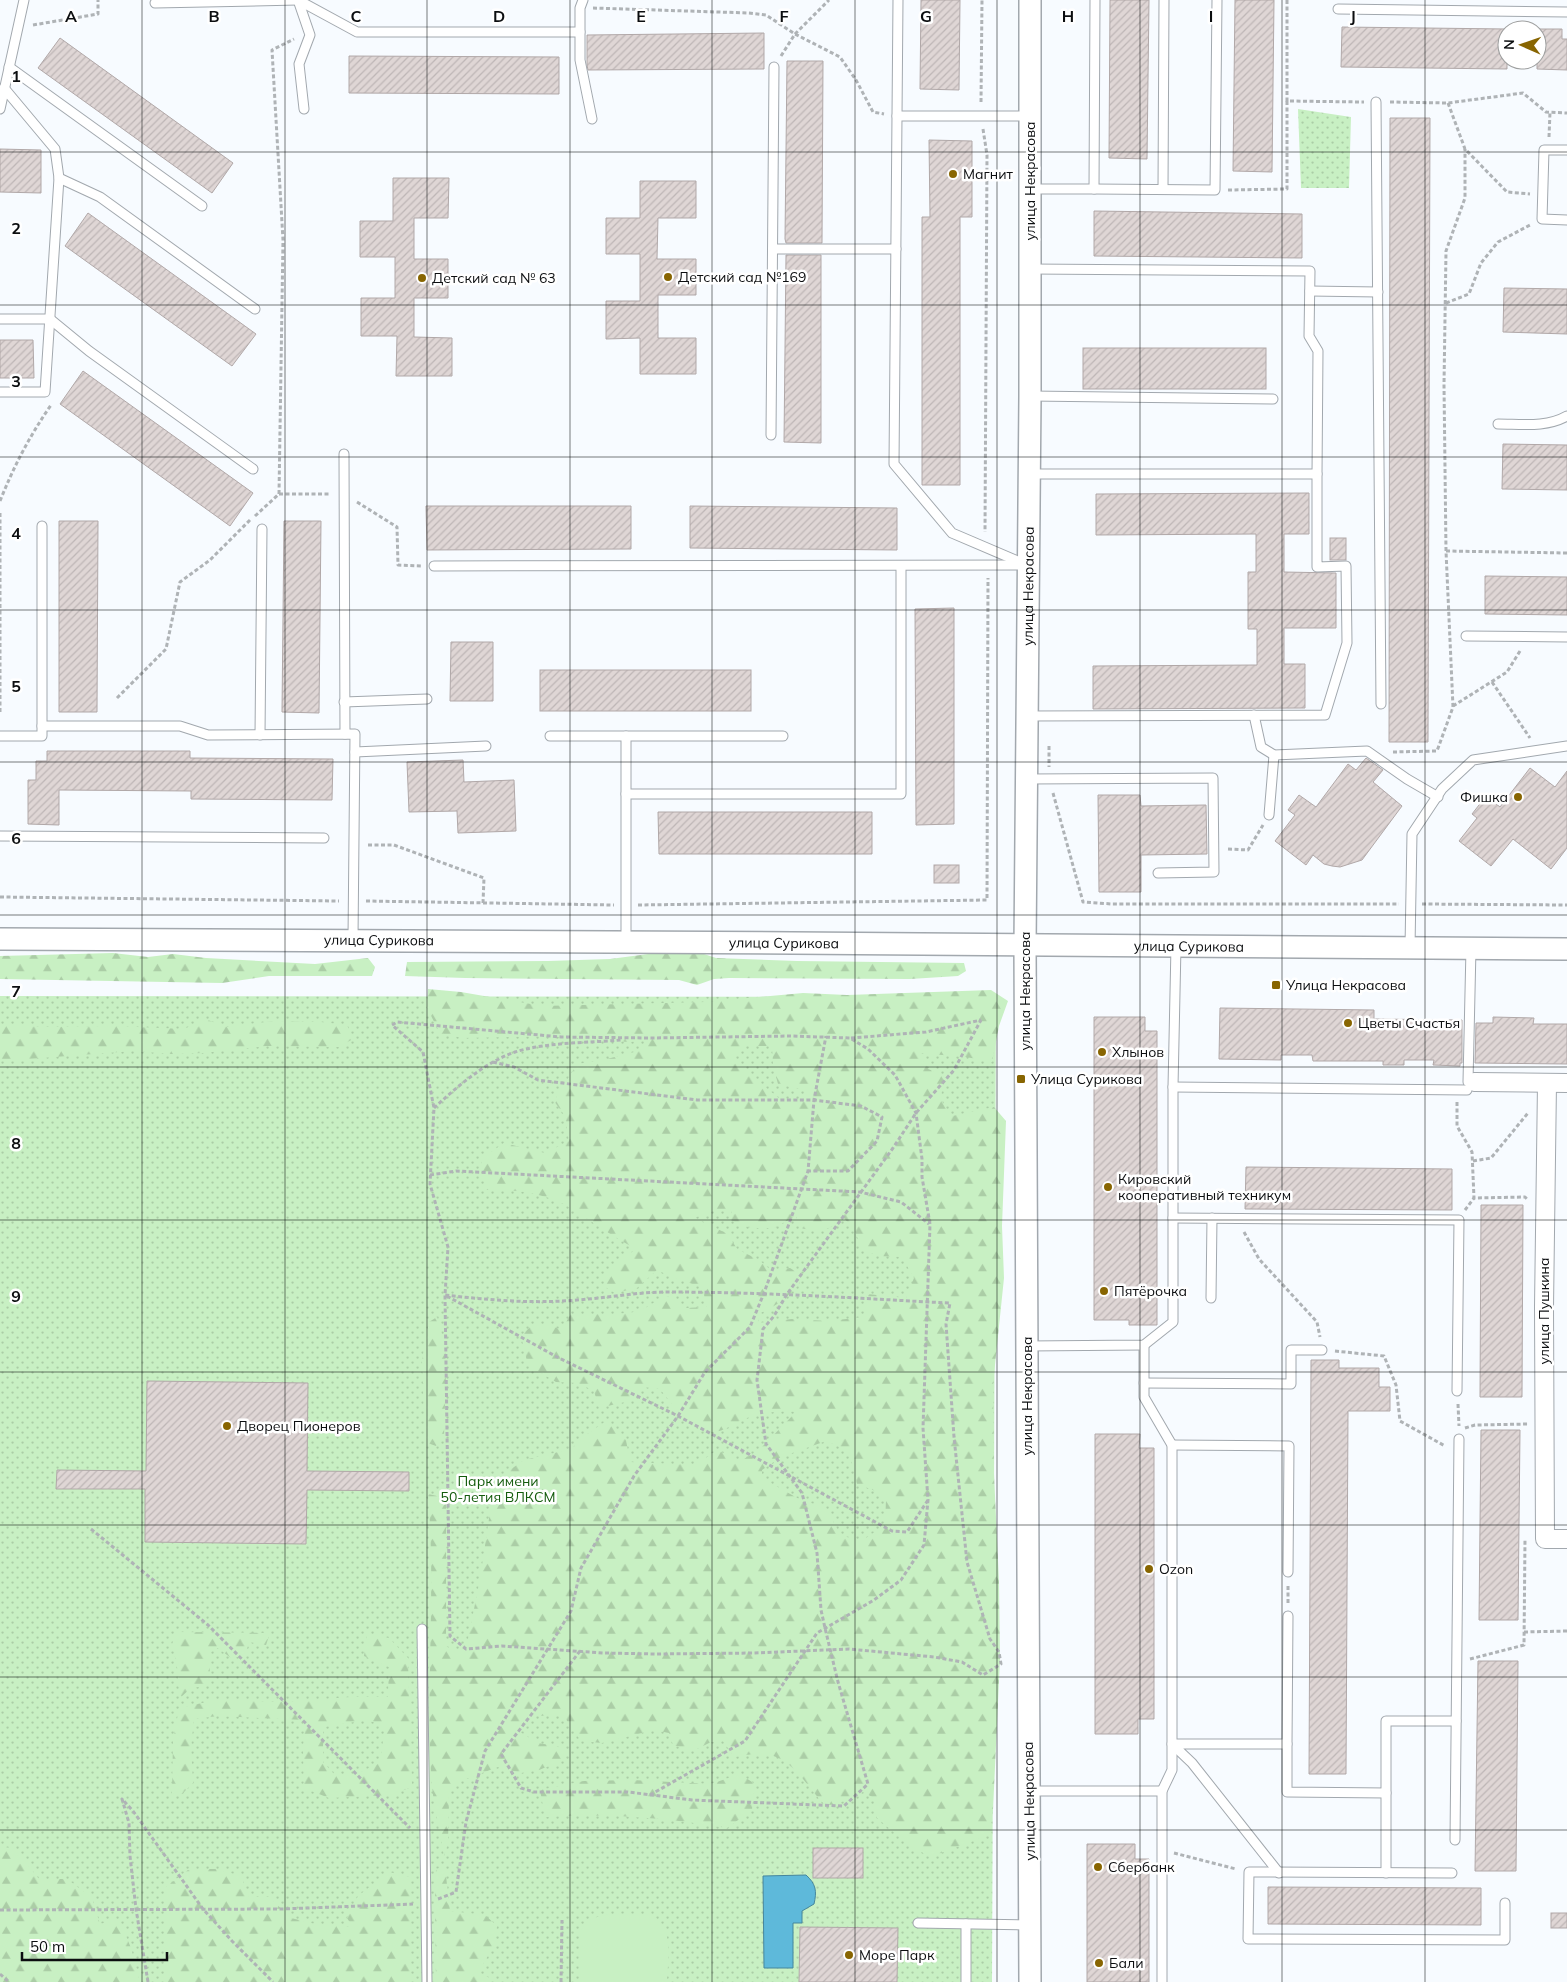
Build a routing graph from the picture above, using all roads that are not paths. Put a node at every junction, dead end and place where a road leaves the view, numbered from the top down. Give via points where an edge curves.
1 (24, 0) edge
2 (298, 0) edge
3 (898, 0) edge
4 (1030, 0) edge
5 (1095, 0) edge
6 (1164, 0) edge
7 (1217, 0) edge
8 (155, 3) dead end
9 (581, 4) edge
10 (1338, 9) dead end
11 (1567, 12) edge
12 (580, 32) junction
13 (9, 67) junction
14 (774, 68) road end
15 (4, 88) junction
16 (1376, 102) road end
17 (0, 109) edge
18 (304, 110) dead end
19 (897, 116) junction
20 (1030, 116) junction
21 (592, 119) dead end
22 (1567, 150) edge
23 (58, 178) junction
24 (1030, 189) junction
25 (1094, 189) junction
26 (1163, 189) junction
27 (202, 206) dead end
28 (1567, 220) edge
29 (772, 248) junction
30 (896, 249) junction
31 (1030, 269) junction
32 (1310, 291) junction
33 (1378, 292) junction
34 (255, 309) dead end
35 (0, 319) edge
36 (50, 319) junction
37 (0, 392) edge
38 (1030, 396) junction
39 (1273, 400) dead end
40 (1567, 416) edge
41 (1498, 424) dead end
42 (771, 435) dead end
43 (344, 454) dead end
44 (253, 469) dead end
45 (1029, 474) junction
46 (1317, 474) junction
47 (42, 526) dead end
48 (262, 529) dead end
49 (1027, 565) junction
50 (434, 566) road end
51 (901, 566) junction
52 (1466, 636) dead end
53 (1567, 637) edge
54 (427, 699) dead end
55 (344, 702) junction
56 (1381, 704) dead end
57 (1254, 715) junction
58 (1027, 716) junction
59 (42, 726) junction
60 (344, 734) junction
61 (260, 735) junction
62 (0, 736) edge
63 (550, 736) dead end
64 (626, 736) junction
65 (783, 736) dead end
66 (486, 746) dead end
67 (1567, 746) edge
68 (355, 752) junction
69 (1274, 755) junction
70 (1027, 779) junction
71 (626, 794) junction
72 (1438, 797) junction
73 (1269, 815) road end
74 (0, 836) edge
75 (324, 838) dead end
76 (1158, 873) dead end
77 (0, 939) edge
78 (353, 940) junction
79 (626, 943) junction
80 (1025, 946) junction
81 (1176, 946) junction
82 (1410, 948) junction
83 (1471, 948) junction
84 (1567, 949) edge
85 (1547, 1083) junction
86 (1567, 1084) edge
87 (1470, 1085) junction
88 (1173, 1087) junction
89 (1173, 1218) junction
90 (1212, 1218) junction
91 (1211, 1298) dead end
92 (1144, 1345) junction
93 (1027, 1346) junction
94 (1322, 1350) road end
95 (1144, 1383) junction
96 (1458, 1391) road end
97 (1459, 1439) dead end
98 (1172, 1446) junction
99 (1567, 1540) edge
100 (1288, 1572) road end
101 (1288, 1616) road end
102 (422, 1629) dead end
103 (1456, 1721) junction
104 (1172, 1744) junction
105 (1288, 1744) junction
106 (1029, 1791) junction
107 (1162, 1791) junction
108 (1386, 1793) junction
109 (1455, 1840) dead end
110 (1279, 1873) junction
111 (1386, 1873) junction
112 (1452, 1873) dead end
113 (1505, 1903) dead end
114 (918, 1923) dead end
115 (966, 1924) junction
116 (1031, 1924) junction
117 (427, 1982) edge
118 (966, 1982) edge
119 (1030, 1982) edge
120 (1162, 1982) edge

1 - 13 lane
2 - 8 lane
2 - 12 lane via 357,32
2 - 18 lane via 310,35 299,64
3 - 19 lane
4 - 20 street, улица Некрасова
5 - 25 lane
6 - 26 lane
7 - 26 lane via 1215,190
9 - 12 lane
10 - 11 lane
12 - 21 lane via 580,60
13 - 15 lane
13 - 27 lane
14 - 29 lane
15 - 17 lane
15 - 23 lane via 55,149
16 - 33 lane
19 - 20 lane
19 - 30 lane
20 - 24 street, улица Некрасова
22 - 28 lane via 1544,150 1542,219
23 - 34 lane via 100,197
23 - 36 lane
24 - 25 lane
24 - 31 street, улица Некрасова
25 - 26 lane
29 - 30 lane
29 - 42 lane
30 - 49 lane via 894,464 952,533
31 - 32 lane via 1310,271
31 - 38 street, улица Некрасова
32 - 33 lane
32 - 46 lane via 1310,336 1318,351
33 - 56 lane
35 - 36 lane
36 - 37 lane via 45,392
36 - 44 lane via 89,351
38 - 39 lane
38 - 45 street, улица Некрасова
40 - 41 lane via 1543,424
43 - 55 lane
45 - 46 lane
45 - 49 street, улица Некрасова
46 - 57 lane via 1317,567 1346,566 1347,642 1325,715
47 - 59 lane
48 - 61 lane
49 - 51 lane
49 - 58 street, улица Некрасова
50 - 51 lane
51 - 71 lane via 901,794
52 - 53 lane
54 - 55 lane
55 - 60 lane
57 - 58 lane
57 - 69 lane via 1261,746
58 - 70 street, улица Некрасова
59 - 61 lane via 180,726 208,735
59 - 62 lane via 42,736
60 - 61 lane
60 - 68 lane via 355,734
63 - 64 lane
64 - 65 lane
64 - 71 lane
66 - 68 lane
67 - 72 lane via 1473,760 1442,789
68 - 78 lane
69 - 72 lane via 1367,751
69 - 73 lane
70 - 76 lane via 1213,778 1214,872
70 - 80 street, улица Некрасова
71 - 79 lane
72 - 82 lane via 1412,834
74 - 75 lane
77 - 78 street, улица Сурикова
78 - 79 street, улица Сурикова
79 - 80 street, улица Сурикова
80 - 81 street, улица Сурикова
80 - 93 street, улица Некрасова
81 - 82 street, улица Сурикова
81 - 88 lane
82 - 83 street, улица Сурикова
83 - 84 street, улица Сурикова
83 - 87 lane
85 - 86 street
85 - 87 street
85 - 99 street, улица Пушкина via 1545,1539
87 - 88 lane via 1457,1090
88 - 89 lane
89 - 90 lane
89 - 92 lane via 1173,1322
90 - 91 lane
90 - 96 lane via 1459,1220
92 - 93 lane
92 - 95 lane
93 - 106 street, улица Некрасова
94 - 95 lane via 1291,1350 1291,1384
95 - 98 lane via 1144,1397
97 - 103 lane
98 - 100 lane via 1289,1446
98 - 104 lane
101 - 105 lane
102 - 117 lane
103 - 108 lane via 1386,1721
103 - 109 lane
104 - 105 lane
104 - 107 lane via 1172,1770
104 - 110 lane via 1192,1763
105 - 108 lane via 1287,1792
106 - 107 lane
106 - 116 street, улица Некрасова
107 - 120 lane
108 - 111 lane
110 - 111 lane
110 - 113 lane via 1249,1872 1248,1939 1504,1940
111 - 112 lane
114 - 115 lane
115 - 116 lane
115 - 118 lane
116 - 119 street, улица Некрасова

